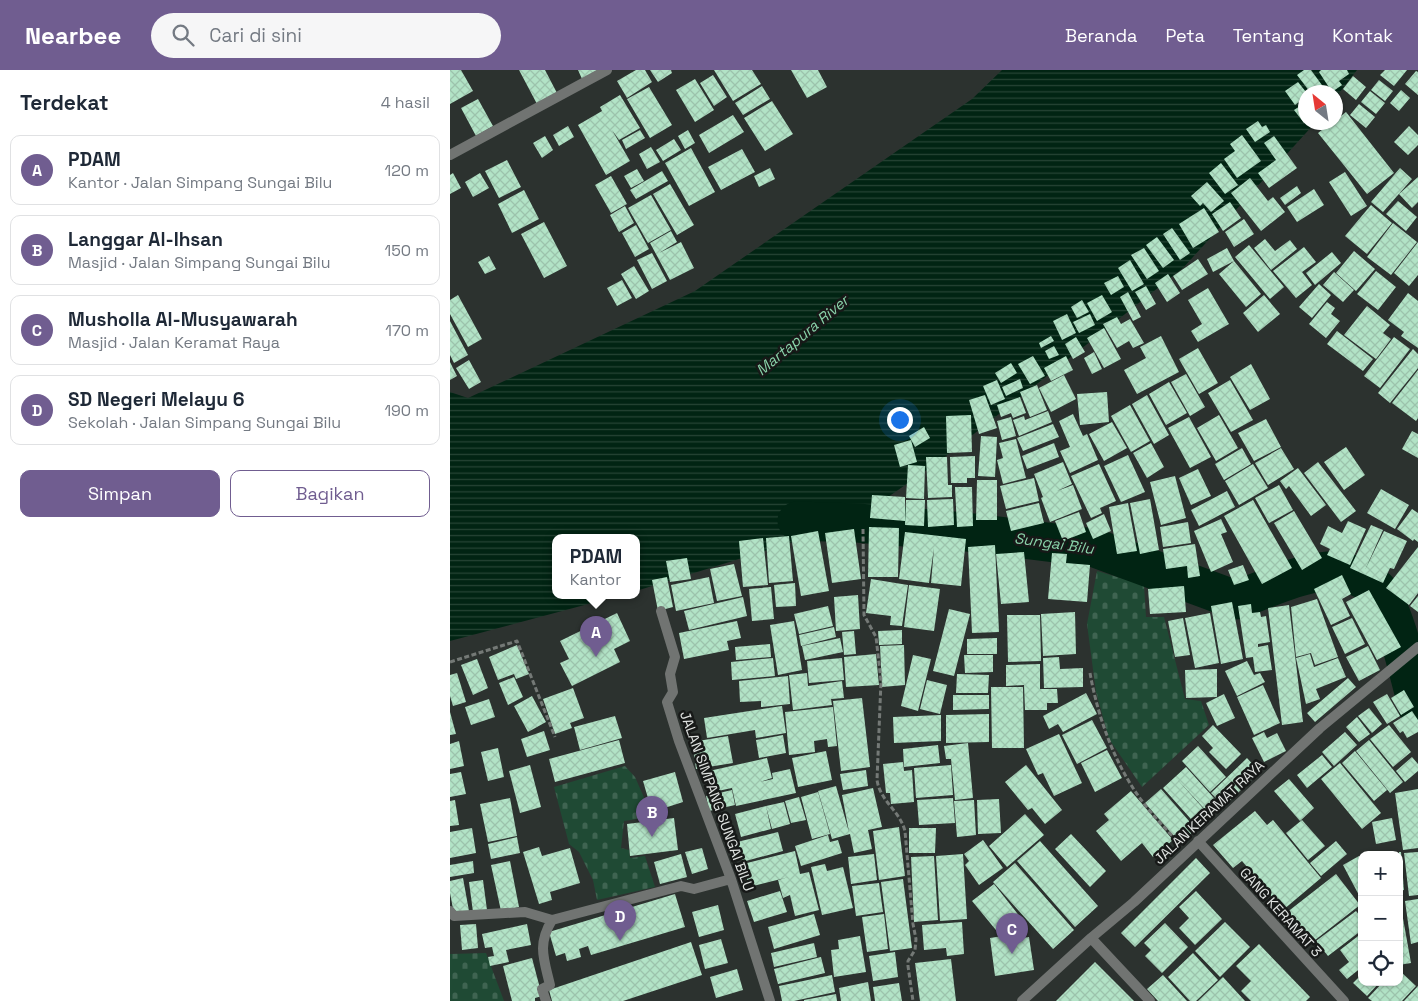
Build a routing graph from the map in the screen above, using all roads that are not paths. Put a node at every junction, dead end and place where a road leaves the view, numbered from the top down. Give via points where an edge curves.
1 (608, 70) edge
2 (450, 155) edge
3 (661, 611) dead end
4 (1416, 648) edge
5 (1198, 841) junction
6 (731, 879) junction
7 (450, 911) edge
8 (552, 920) junction
9 (1091, 938) junction
10 (546, 1001) edge
11 (770, 1001) edge
12 (1022, 1001) edge
13 (1150, 1001) edge
14 (1344, 1001) edge

1 - 2 street
3 - 6 street, JALAN SIMPANG SUNGAI BILU via 675,657 670,674 673,692 666,702
4 - 5 street, JALAN KERAMAT RAYA via 1320,728
5 - 9 street, JALAN KERAMAT RAYA
5 - 14 street, GANG KERAMAT 3
6 - 8 street via 694,889 680,886
6 - 11 street, JALAN SIMPANG SUNGAI BILU
7 - 8 street via 454,916 524,912
8 - 10 street via 546,930 542,951 550,985 542,989
9 - 12 street, JALAN KERAMAT RAYA
9 - 13 street

